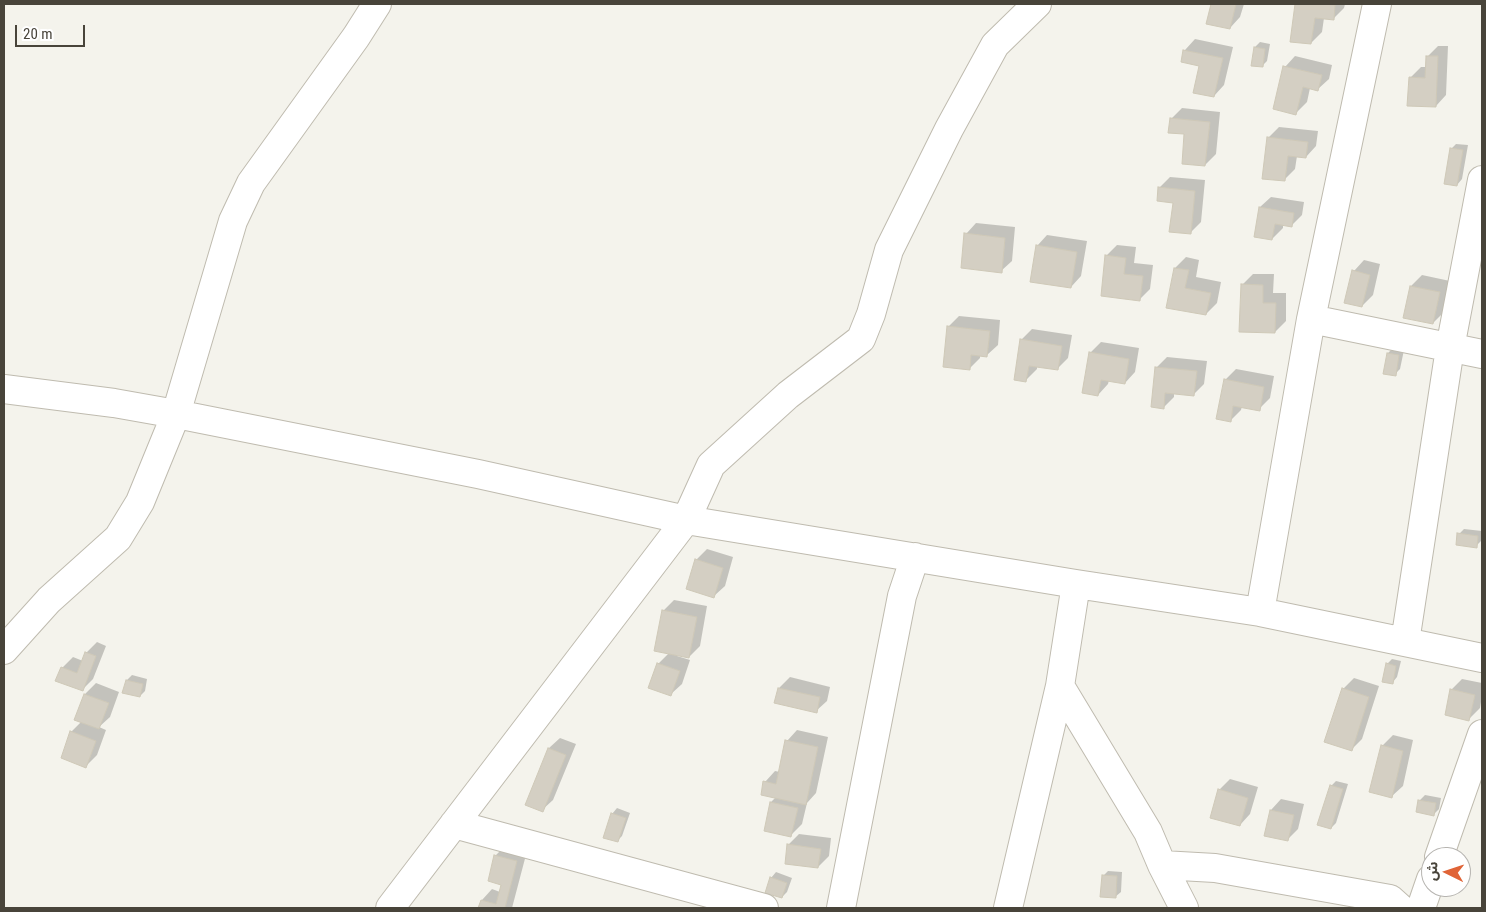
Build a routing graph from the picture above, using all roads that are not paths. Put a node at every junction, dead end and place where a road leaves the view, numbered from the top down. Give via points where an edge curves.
1 (378, 4) edge
2 (1037, 4) edge
3 (1377, 4) edge
4 (1482, 180) edge
5 (1311, 319) junction
6 (1450, 348) junction
7 (1482, 354) edge
8 (4, 389) edge
9 (176, 414) junction
10 (686, 520) junction
11 (915, 557) junction
12 (1076, 584) junction
13 (1260, 612) junction
14 (1405, 642) junction
15 (4, 650) edge
16 (1482, 658) edge
17 (1060, 686) junction
18 (1482, 734) edge
19 (454, 824) junction
20 (1442, 847) edge
21 (1162, 865) junction
22 (390, 908) edge
23 (764, 908) edge
24 (841, 908) edge
25 (1008, 908) edge
26 (1184, 908) edge
27 (1400, 908) edge

1 - 9 street via 251,182 233,221
2 - 10 street via 996,45 949,129 889,250 861,339 788,395 711,465
3 - 5 street
4 - 6 street
5 - 6 street
5 - 13 street
6 - 7 street
6 - 14 street
8 - 9 street
9 - 10 street via 478,474
9 - 15 street via 140,502 118,538 49,600
10 - 11 street
10 - 19 street
11 - 12 street
11 - 24 street via 902,596
12 - 13 street
12 - 17 street
13 - 14 street
14 - 16 street
17 - 21 street via 1148,832
17 - 25 street
18 - 20 street
19 - 22 street
19 - 23 street
21 - 26 street
21 - 27 street via 1215,868 1390,899

